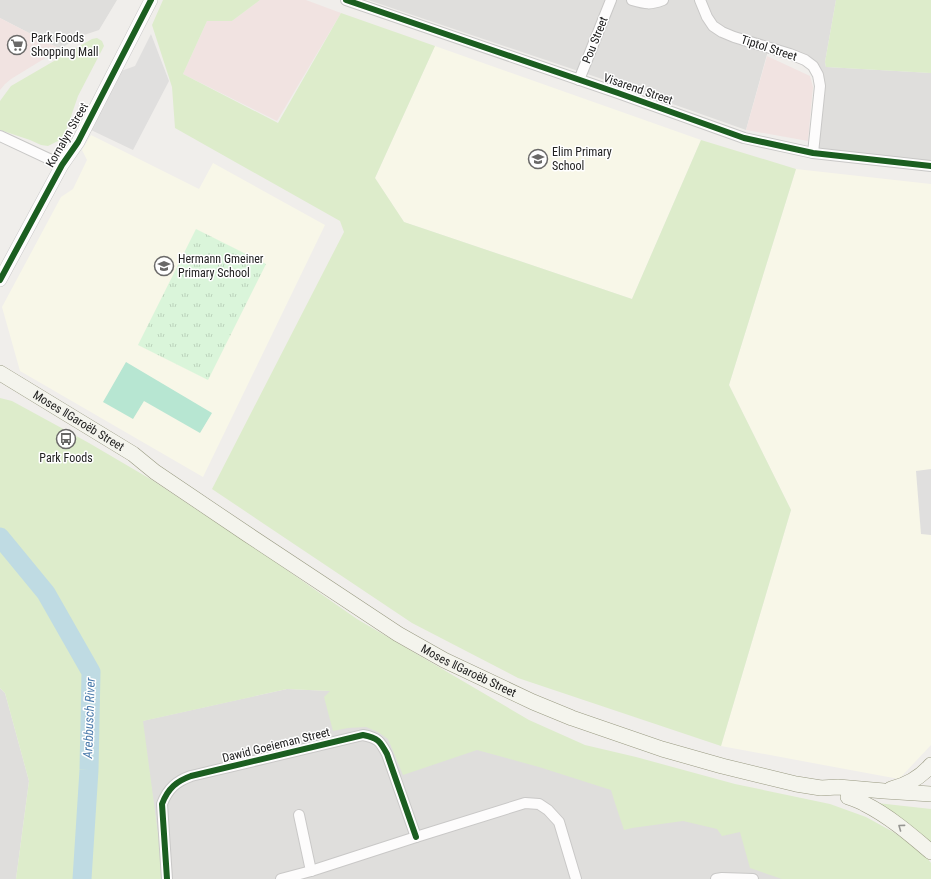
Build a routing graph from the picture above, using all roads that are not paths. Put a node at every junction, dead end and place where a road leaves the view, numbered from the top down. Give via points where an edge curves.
1 (144, 0) edge
2 (151, 0) edge
3 (346, 0) edge
4 (611, 0) edge
5 (632, 0) edge
6 (663, 0) edge
7 (700, 0) edge
8 (579, 80) junction
9 (0, 136) edge
10 (70, 153) junction
11 (813, 153) junction
12 (62, 165) junction
13 (931, 166) edge
14 (0, 280) edge
15 (0, 367) edge
16 (4, 379) edge
17 (931, 765) edge
18 (821, 788) junction
19 (884, 791) junction
20 (931, 794) edge
21 (848, 796) junction
22 (931, 804) edge
23 (299, 815) dead end
24 (416, 837) junction
25 (931, 852) edge
26 (311, 871) junction
27 (167, 879) edge
28 (281, 879) edge
29 (576, 879) edge
30 (716, 879) edge
31 (752, 879) edge

1 - 10 street, Kornalyn Street via 74,138
2 - 10 street, Kornalyn Street
3 - 8 street, Visarend Street
4 - 8 street, Pou Street
5 - 6 street via 647,4
7 - 11 street, Tiptol Street via 713,26 722,32 790,54 813,66 820,86
8 - 11 street, Visarend Street via 744,138
9 - 12 street, Kornalyn Street
10 - 12 street, Kornalyn Street
11 - 13 street, Visarend Street
12 - 14 street, Kornalyn Street
15 - 16 main road, Moses ǁGaroëb Street
16 - 18 main road, Moses ǁGaroëb Street via 133,454 155,472 398,634 444,660 572,718 662,749 722,766
17 - 19 main road via 916,779
18 - 19 main road, Moses ǁGaroëb Street
18 - 21 main road, Moses ǁGaroëb Street
19 - 20 main road, Moses ǁGaroëb Street
21 - 22 main road, Moses ǁGaroëb Street
25 -> 21 main road via 880,813
23 - 26 street
24 - 26 street
24 - 27 street, Dawid Goeieman Street via 387,754 381,743 373,737 363,735 192,776 175,784 164,797 162,804
24 - 29 street via 525,803 539,804 559,822
26 - 28 street
30 - 31 street

